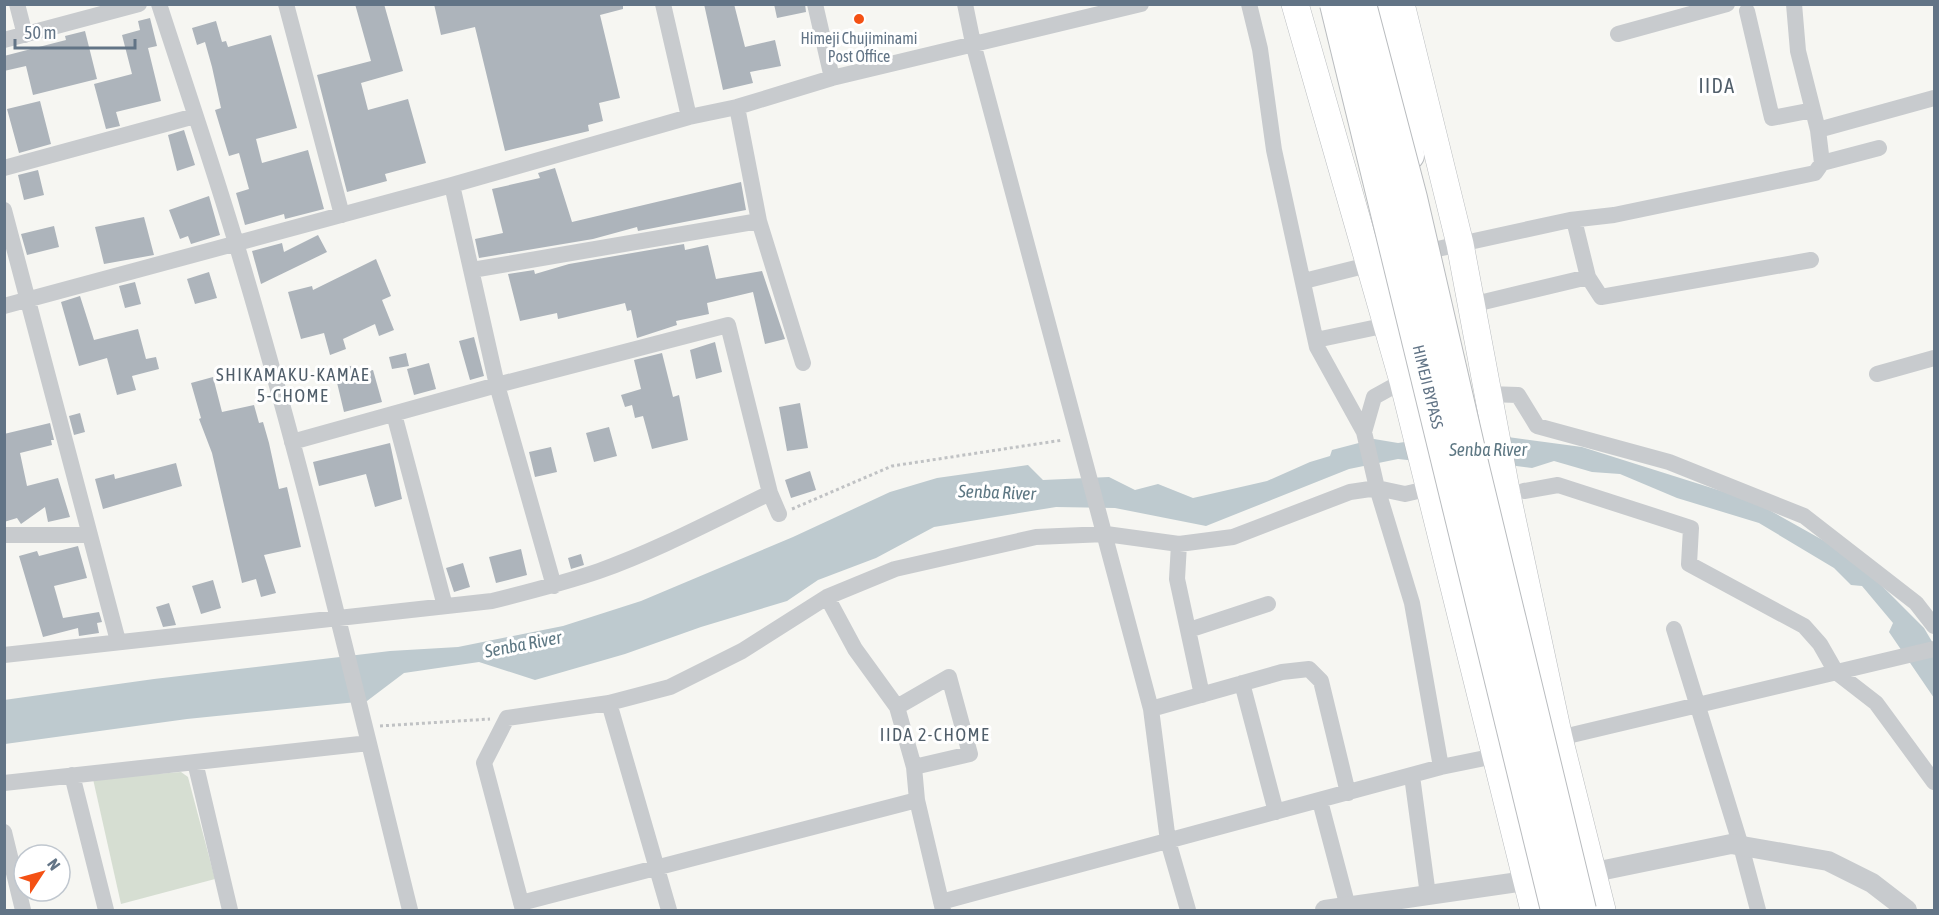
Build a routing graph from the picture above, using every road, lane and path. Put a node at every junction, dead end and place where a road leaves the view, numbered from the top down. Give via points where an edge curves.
1 (17, 4) edge
2 (139, 4) edge
3 (159, 4) edge
4 (286, 4) edge
5 (663, 4) edge
6 (815, 4) edge
7 (966, 4) edge
8 (1142, 4) edge
9 (1249, 4) edge
10 (1295, 4) edge
11 (1313, 4) edge
12 (1335, 4) edge
13 (1361, 4) edge
14 (1381, 4) edge
15 (1401, 4) edge
16 (1727, 4) edge
17 (1794, 4) edge
18 (1116, 8) edge
19 (1747, 11) dead end
20 (1618, 34) dead end
21 (25, 35) junction
22 (4, 40) edge
23 (973, 43) junction
24 (832, 78) junction
25 (1935, 98) edge
26 (737, 107) junction
27 (1813, 110) junction
28 (195, 116) junction
29 (689, 117) junction
30 (1818, 130) junction
31 (1880, 147) dead end
32 (1822, 163) junction
33 (4, 168) edge
34 (452, 185) junction
35 (1412, 198) junction
36 (4, 210) edge
37 (342, 215) junction
38 (1574, 220) junction
39 (759, 221) junction
40 (236, 242) junction
41 (1460, 244) junction
42 (1811, 260) dead end
43 (1370, 265) junction
44 (472, 270) junction
45 (1588, 277) junction
46 (1304, 281) junction
47 (29, 300) junction
48 (1471, 305) junction
49 (4, 306) edge
50 (1387, 325) junction
51 (1316, 340) junction
52 (1935, 358) edge
53 (803, 363) dead end
54 (1414, 374) junction
55 (1877, 374) dead end
56 (497, 385) junction
57 (1486, 386) junction
58 (394, 414) junction
59 (1364, 432) junction
60 (1079, 438) junction
61 (292, 442) junction
62 (1377, 488) junction
63 (1431, 488) junction
64 (770, 493) junction
65 (1516, 493) junction
66 (779, 514) joint
67 (1106, 534) junction
68 (4, 535) edge
69 (90, 535) junction
70 (1179, 543) junction
71 (554, 586) junction
72 (827, 597) junction
73 (1268, 604) dead end
74 (445, 606) junction
75 (339, 619) junction
76 (1935, 626) edge
77 (1674, 629) dead end
78 (1189, 630) junction
79 (118, 641) junction
80 (1935, 650) edge
81 (4, 655) edge
82 (1836, 672) junction
83 (1242, 683) junction
84 (1202, 695) junction
85 (609, 703) junction
86 (897, 707) junction
87 (1698, 707) junction
88 (1151, 709) junction
89 (507, 718) junction
90 (367, 735) junction
91 (1559, 738) junction
92 (1495, 756) junction
93 (195, 762) junction
94 (914, 767) junction
95 (1441, 767) junction
96 (72, 775) junction
97 (1412, 776) junction
98 (1935, 782) edge
99 (4, 783) edge
100 (1348, 793) junction
101 (917, 800) junction
102 (1320, 801) junction
103 (1276, 812) junction
104 (4, 832) edge
105 (1168, 841) junction
106 (1741, 846) junction
107 (657, 869) junction
108 (1593, 874) junction
109 (1526, 880) junction
110 (1428, 895) junction
111 (1398, 905) edge
112 (942, 906) edge
113 (522, 907) edge
114 (1348, 907) junction
115 (23, 910) edge
116 (106, 910) edge
117 (230, 910) edge
118 (410, 910) edge
119 (669, 910) edge
120 (1188, 910) edge
121 (1325, 910) edge
122 (1534, 910) edge
123 (1556, 910) edge
124 (1581, 910) edge
125 (1602, 910) edge
126 (1758, 910) edge
127 (1907, 910) edge

1 - 21 street
2 - 21 street
3 - 28 street
4 - 37 street
5 - 29 street
6 - 24 street
7 - 23 street
8 - 18 street
9 - 46 street via 1260,49 1274,150
10 - 43 highway
11 - 54 highway, bridge via 1362,171
12 - 54 highway, HIMEJI BYPASS, bridge
13 - 35 highway, HIMEJI BYPASS, bridge
14 - 35 highway, bridge via 1404,104
15 - 41 highway
16 - 20 street
17 - 27 street via 1798,51
18 - 23 street
19 - 27 street via 1772,118
21 - 22 street
23 - 24 street
23 - 60 street
24 - 26 street
25 - 30 street
26 - 29 street
26 - 39 street
27 - 30 street
28 - 33 street
28 - 40 street
29 - 34 street
30 - 32 street
31 - 32 street
32 - 38 street via 1815,172
34 - 37 street
34 - 44 street
35 - 124 highway, HIMEJI BYPASS, bridge
36 - 47 street
37 - 40 street
38 - 41 street
38 - 45 street
39 - 44 street
39 - 53 street
40 - 47 street
40 - 61 street
41 - 43 street
41 - 48 highway
42 - 45 street via 1601,297
43 - 46 street
43 - 50 highway
44 - 56 street
45 - 48 street
46 - 51 street
47 - 49 street
47 - 69 street
48 - 57 highway
50 - 51 street
50 - 54 highway
51 - 59 street
52 - 55 street
54 - 57 street
54 - 59 street via 1374,397
54 - 63 highway
54 - 123 highway, HIMEJI BYPASS, bridge
56 - 58 street
56 - 64 street via 728,325
56 - 71 street
57 - 65 highway
57 - 76 street via 1518,395 1537,426 1669,462 1804,516 1916,603
58 - 61 street
58 - 74 street
59 - 62 street
60 - 66 path via 892,466
60 - 67 street
61 - 75 street
62 - 63 street via 1405,494
62 - 70 street via 1350,492 1233,537
62 - 95 street via 1412,603
63 - 92 highway
64 - 66 street
64 - 71 street via 654,549
65 - 82 street via 1558,485 1691,528 1689,564 1804,626
65 - 91 highway
67 - 70 street
67 - 72 street via 1036,537 895,569
67 - 88 street
68 - 69 street
69 - 79 street
70 - 78 street via 1176,579
71 - 74 street via 492,601
72 - 85 street via 742,651 670,687
72 - 86 street via 855,649
73 - 78 street
74 - 75 street
75 - 79 street
75 - 90 street
77 - 87 street
78 - 84 street
79 - 81 street
80 - 82 street
82 - 87 street
82 - 98 street via 1876,703
83 - 84 street
83 - 100 street via 1309,669 1321,681
83 - 103 street
84 - 88 street
85 - 89 street
85 - 107 street
86 - 94 street
86 - 94 street via 949,677 970,754
87 - 91 street
87 - 106 street
88 - 105 street
89 - 90 path
89 - 113 street via 484,763
90 - 93 street
90 - 118 street
91 - 108 highway
92 - 95 street
92 - 109 highway
93 - 96 street
93 - 117 street
94 - 101 street
95 - 97 street
96 - 99 street
96 - 116 street
97 - 100 street
97 - 110 street
100 - 102 street
101 - 107 street
101 - 112 street
102 - 103 street
102 - 114 street
103 - 105 street
104 - 115 street
105 - 112 street
105 - 120 street
106 - 108 street via 1731,844
106 - 126 street
106 - 127 street via 1828,861 1872,883
107 - 113 street
107 - 119 street
108 - 109 street
108 - 125 highway
109 - 110 street
109 - 122 highway
110 - 111 street
111 - 114 street
114 - 121 street

